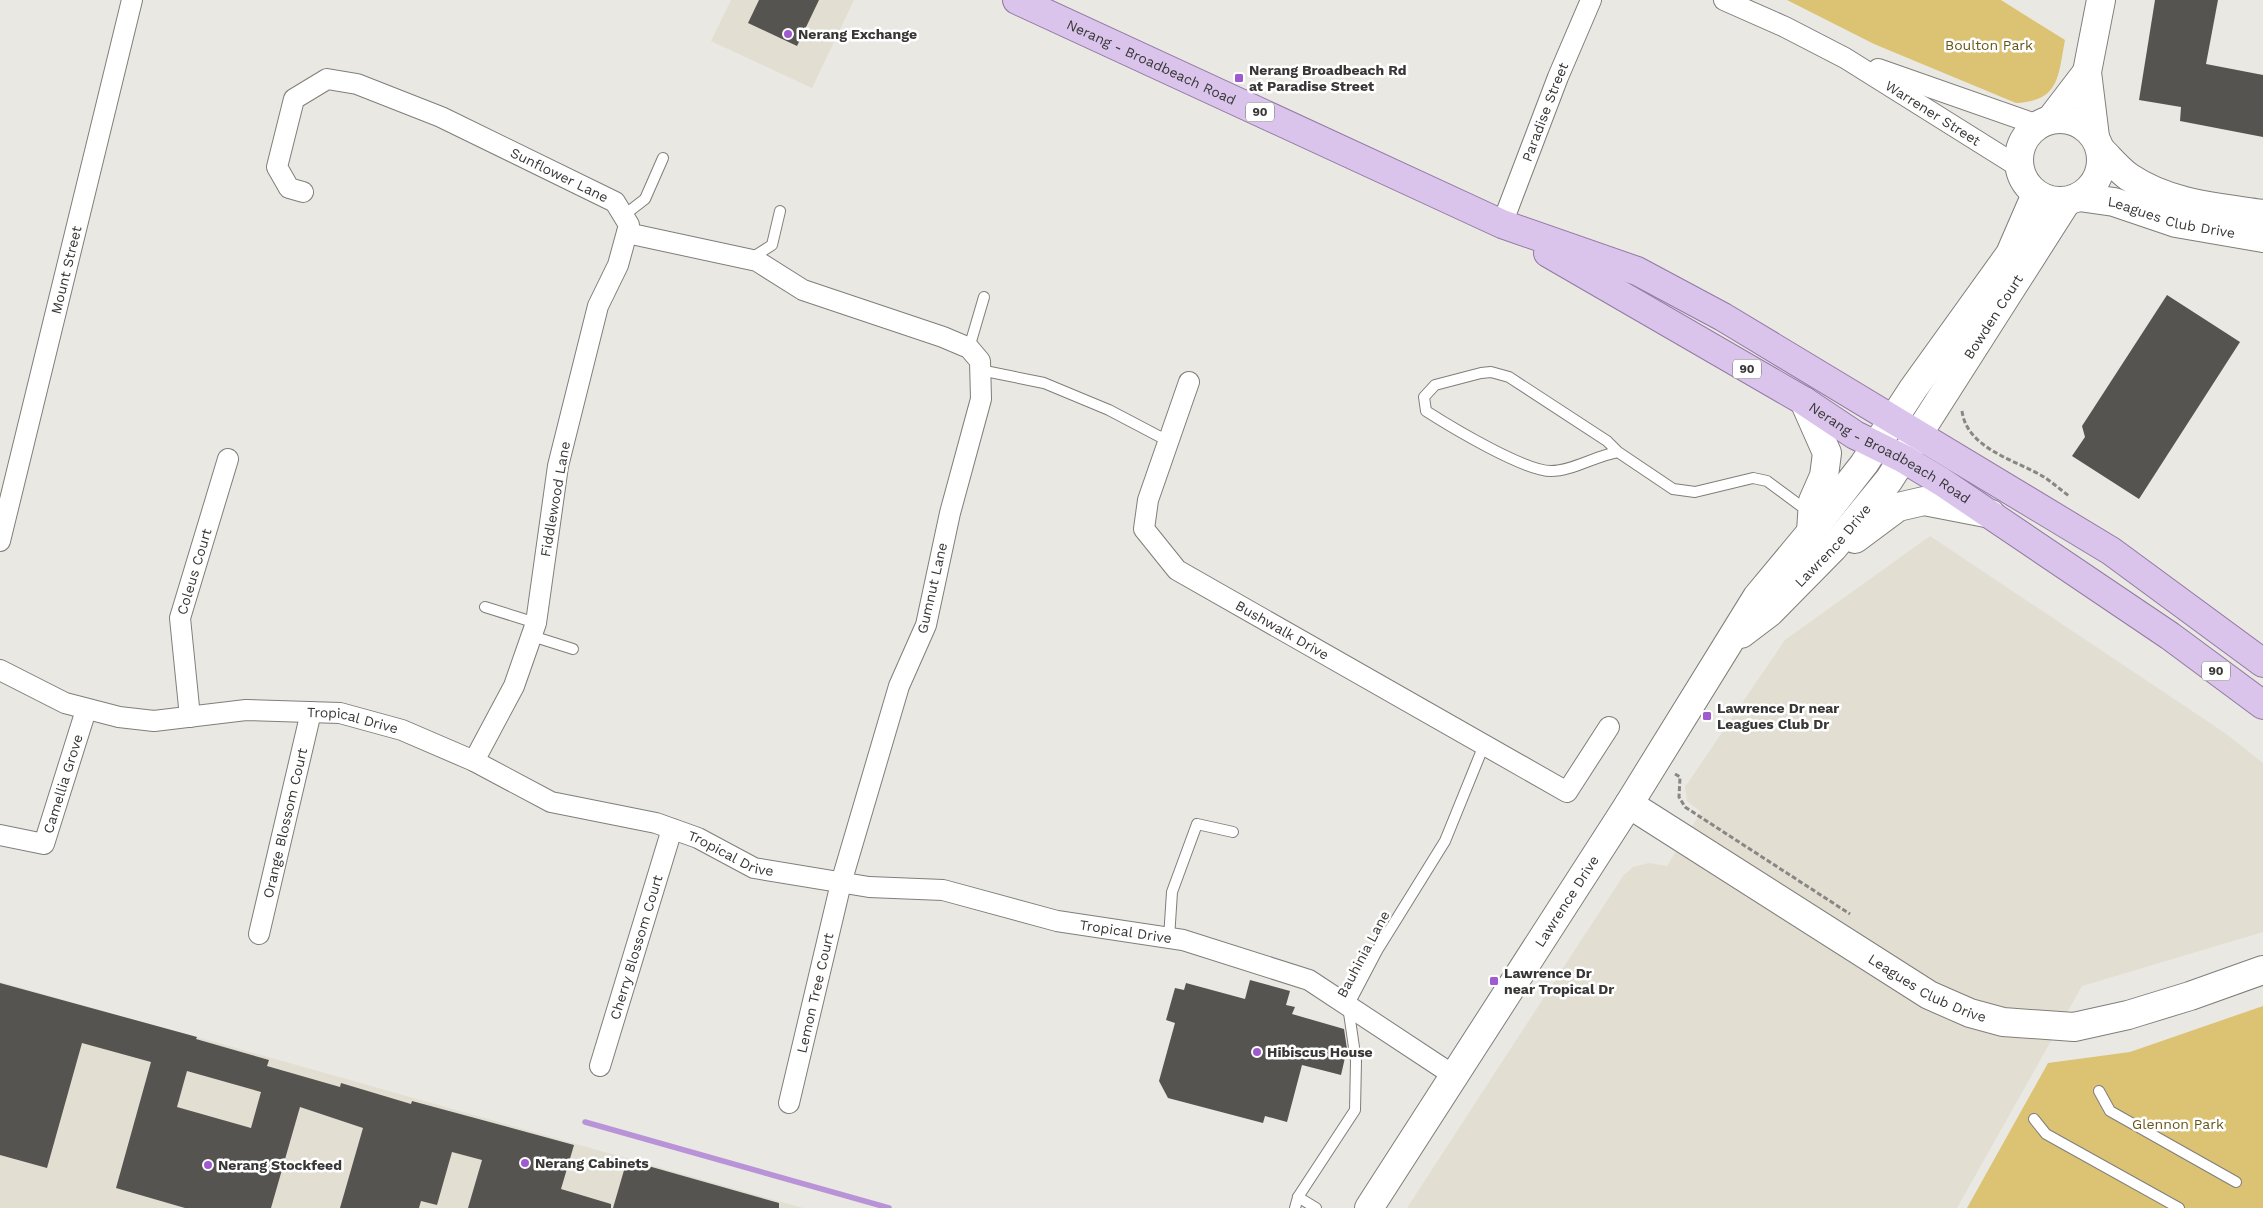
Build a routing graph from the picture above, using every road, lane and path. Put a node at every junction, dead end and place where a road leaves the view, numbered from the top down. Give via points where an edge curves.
1 (132, 0) edge
2 (1017, 0) edge
3 (1591, 0) edge
4 (1724, 0) edge
5 (2101, 0) edge
6 (1845, 58) junction
7 (2087, 72) junction
8 (2044, 122) junction
9 (2098, 143) junction
10 (663, 158) dead end
11 (2019, 167) junction
12 (303, 192) dead end
13 (2036, 194) junction
14 (2073, 199) junction
15 (780, 212) dead end
16 (2263, 214) edge
17 (625, 224) junction
18 (1502, 224) junction
19 (2263, 238) edge
20 (750, 260) junction
21 (984, 297) dead end
22 (969, 348) junction
23 (980, 370) junction
24 (1189, 382) dead end
25 (1804, 401) junction
26 (1962, 404) dead end
27 (1962, 413) dead end
28 (1893, 419) junction
29 (1919, 434) junction
30 (1168, 441) junction
31 (1876, 445) junction
32 (1618, 452) junction
33 (228, 459) dead end
34 (1904, 459) junction
35 (1991, 514) junction
36 (1812, 523) junction
37 (0, 541) edge
38 (1833, 548) junction
39 (485, 607) dead end
40 (534, 629) junction
41 (1730, 643) junction
42 (573, 649) dead end
43 (2263, 663) edge
44 (0, 670) edge
45 (2263, 705) edge
46 (86, 710) junction
47 (311, 712) junction
48 (190, 717) junction
49 (1609, 727) dead end
50 (1484, 745) junction
51 (474, 761) junction
52 (1655, 762) junction
53 (1630, 804) junction
54 (672, 829) junction
55 (1233, 832) dead end
56 (0, 835) edge
57 (842, 883) junction
58 (1856, 918) dead end
59 (259, 934) dead end
60 (1169, 938) junction
61 (2263, 970) edge
62 (1348, 1006) junction
63 (600, 1066) dead end
64 (1453, 1076) junction
65 (2099, 1091) dead end
66 (789, 1103) dead end
67 (2034, 1120) dead end
68 (2236, 1182) dead end
69 (1298, 1197) junction
70 (1295, 1208) edge
71 (1316, 1208) edge
72 (1369, 1208) edge
73 (2179, 1208) edge

1 - 37 street, Mount Street
2 - 18 main road, Nerang - Broadbeach Road / 90
3 - 18 street, Paradise Street
4 - 6 street, Warrener Street
5 - 7 street
6 - 8 street, Warrener Street
6 - 11 street, Warrener Street
7 - 8 street
7 - 9 street
8 - 9 street via 2061,118 2078,122
8 - 11 street via 2022,142
9 - 14 street via 2102,164 2099,176 2091,188
9 - 16 street, Leagues Club Drive via 2128,176 2156,192 2182,202
10 - 17 lane via 645,199
11 - 13 street via 2025,183
12 - 17 street, Sunflower Lane via 289,188 277,166 283,137 294,99 327,80 358,84 441,117 615,202
13 - 14 street via 2052,201
13 - 28 street, Bowden Court via 2010,254
14 - 19 street, Leagues Club Drive via 2114,202 2176,223
14 - 29 street, Bowden Court
15 - 20 lane via 772,246
17 - 20 street
17 - 40 street, Fiddlewood Lane via 618,265 598,306 558,466
18 - 25 main road, Nerang - Broadbeach Road / 90 via 1581,274
18 - 28 main road, Nerang - Broadbeach Road / 90 via 1637,271 1723,317
20 - 22 street via 804,290
21 - 22 lane
22 - 23 street, Gumnut Lane via 980,362
23 - 30 lane via 1044,383 1109,410
23 - 57 street, Gumnut Lane via 981,399 950,514 926,625 899,686
24 - 30 street, Bushwalk Drive
25 - 31 main road, Nerang - Broadbeach Road / 90
25 - 36 street via 1827,453 1824,476 1813,501
26 - 27 path
28 - 29 main road, Nerang - Broadbeach Road / 90
28 - 31 street, Lawrence Drive
29 - 34 street, Lawrence Drive
29 - 43 main road, Nerang - Broadbeach Road / 90 via 2112,551
30 - 50 street, Bushwalk Drive via 1148,500 1144,529 1177,570
31 - 34 main road, Nerang - Broadbeach Road / 90
31 - 36 street, Lawrence Drive
32 - 32 lane via 1600,455 1566,469 1551,471 1526,466 1426,411 1424,397 1435,385 1481,373 1499,374 1509,377 1607,440
32 - 36 lane via 1673,489 1695,492 1753,478 1768,481
33 - 48 street, Coleus Court via 180,618
34 - 35 main road, Nerang - Broadbeach Road / 90
34 - 38 street, Lawrence Drive
35 - 38 street via 1924,501 1909,504 1898,507 1862,536
35 - 45 main road, Nerang - Broadbeach Road / 90 via 2170,636
36 - 41 street, Lawrence Drive via 1757,597
38 - 41 street, Lawrence Drive via 1770,612
39 - 40 lane
40 - 42 lane
40 - 51 street, Fiddlewood Lane via 514,686
41 - 52 street, Lawrence Drive
44 - 46 street, Tropical Drive
46 - 48 street, Tropical Drive via 154,721
46 - 56 street, Camellia Grove via 44,844
47 - 48 street, Tropical Drive via 246,710
47 - 51 street, Tropical Drive via 340,713 402,730
47 - 59 street, Orange Blossom Court
49 - 50 street, Bushwalk Drive via 1567,792
50 - 62 lane, Bauhinia Lane via 1445,841 1378,949
51 - 54 street, Tropical Drive via 551,802 656,822
52 - 53 street, Lawrence Drive
52 - 58 path via 1680,777 1679,797 1686,807
53 - 61 street, Leagues Club Drive via 1929,996 1970,1013 2004,1022 2074,1027 2128,1015
53 - 64 street, Lawrence Drive
54 - 57 street, Tropical Drive via 698,838 754,868
54 - 63 street, Cherry Blossom Court
55 - 60 lane via 1197,824 1172,892
57 - 60 street, Tropical Drive via 869,888 943,890 1057,921
57 - 66 street, Lemon Tree Court
60 - 62 street, Tropical Drive via 1309,980
62 - 64 street, Tropical Drive
62 - 69 lane, Bauhinia Lane via 1356,1061 1355,1110
64 - 72 street, Lawrence Drive
65 - 68 lane via 2110,1111
67 - 73 lane via 2046,1134
69 - 70 lane, Bauhinia Lane
69 - 71 lane

